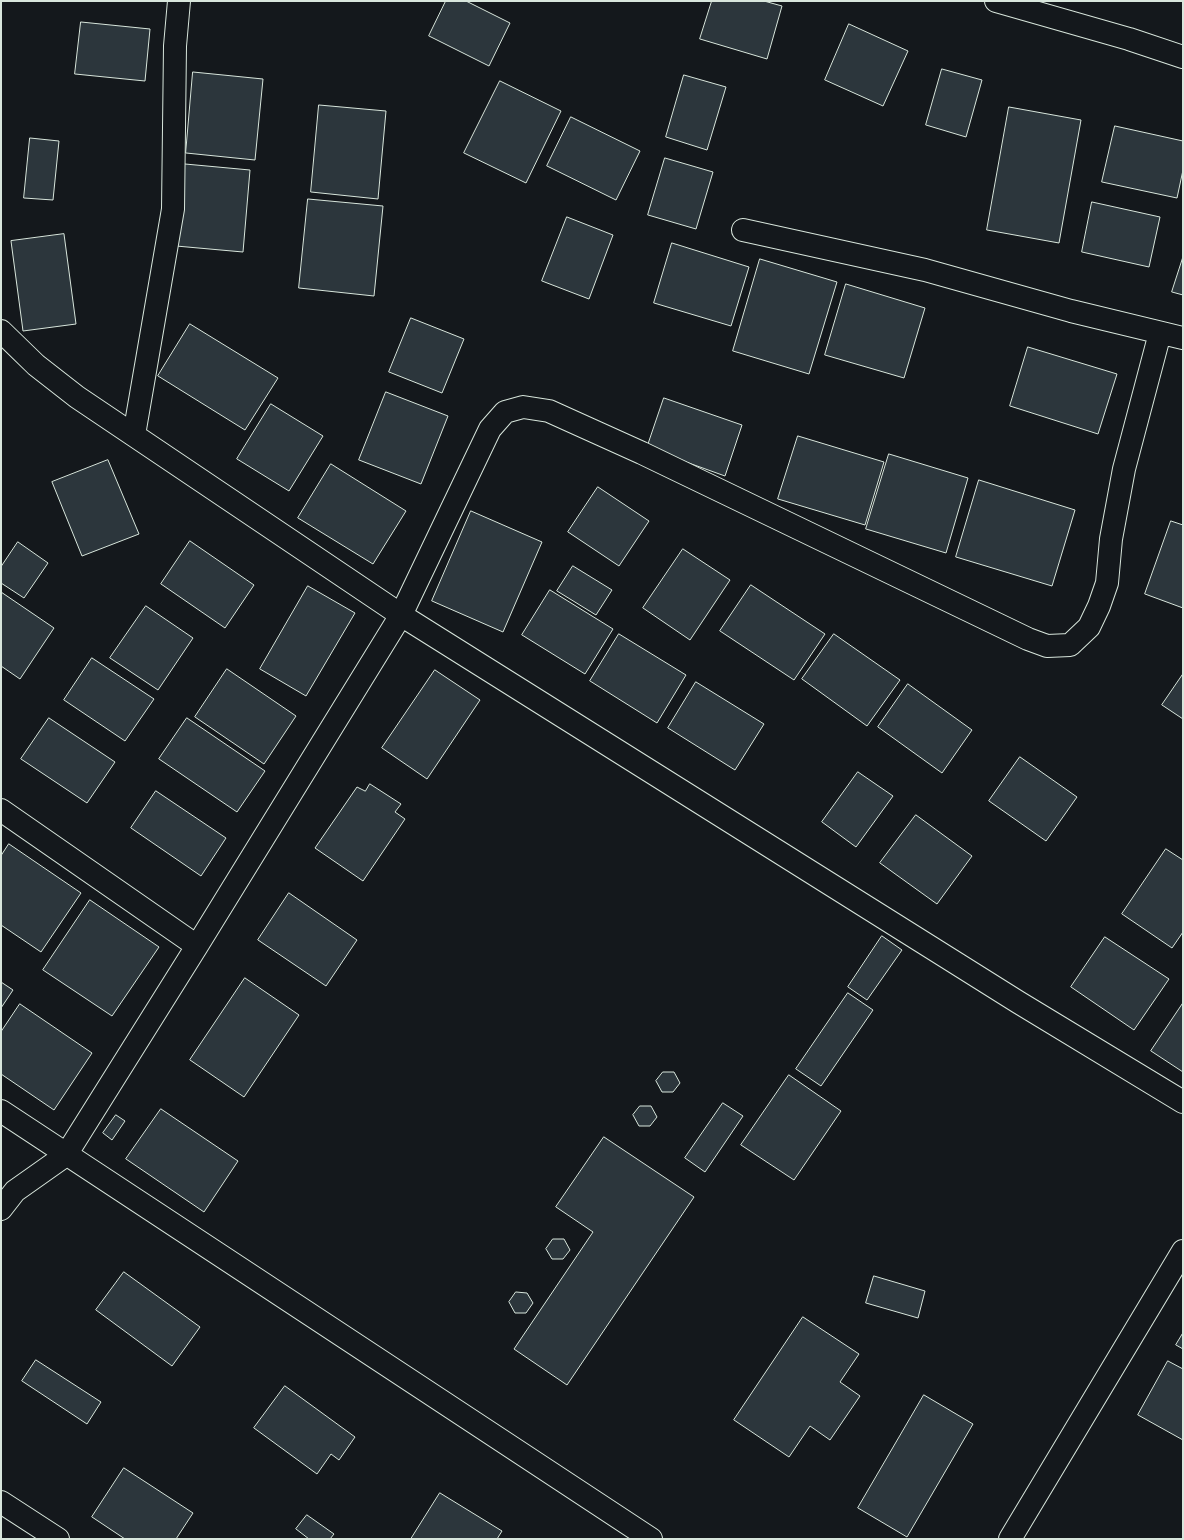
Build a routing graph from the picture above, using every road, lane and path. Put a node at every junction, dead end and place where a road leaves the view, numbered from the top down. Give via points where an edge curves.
1 (179, 1) edge
2 (996, 1) edge
3 (1183, 57) edge
4 (743, 230) dead end
5 (1, 331) edge
6 (1160, 333) junction
7 (1183, 338) edge
8 (134, 435) junction
9 (401, 615) junction
10 (1, 810) edge
11 (197, 946) junction
12 (1183, 1102) edge
13 (1, 1111) edge
14 (66, 1155) junction
15 (1, 1209) edge
16 (1183, 1251) edge
17 (1, 1502) edge
18 (58, 1539) edge
19 (651, 1539) edge
20 (1010, 1539) edge

1 - 8 street via 175,46 173,209
2 - 3 street
4 - 6 street via 926,270
5 - 8 street via 36,364
6 - 7 street
6 - 9 street via 1124,469 1111,539 1107,583 1089,627 1070,645 1047,646 1028,638 642,453 549,411 523,407 505,412 490,429
8 - 9 street
9 - 11 street
9 - 12 street via 1018,1002
10 - 11 street
11 - 14 street
13 - 14 street
14 - 15 street via 15,1191
14 - 19 street
16 - 20 street
17 - 18 street

